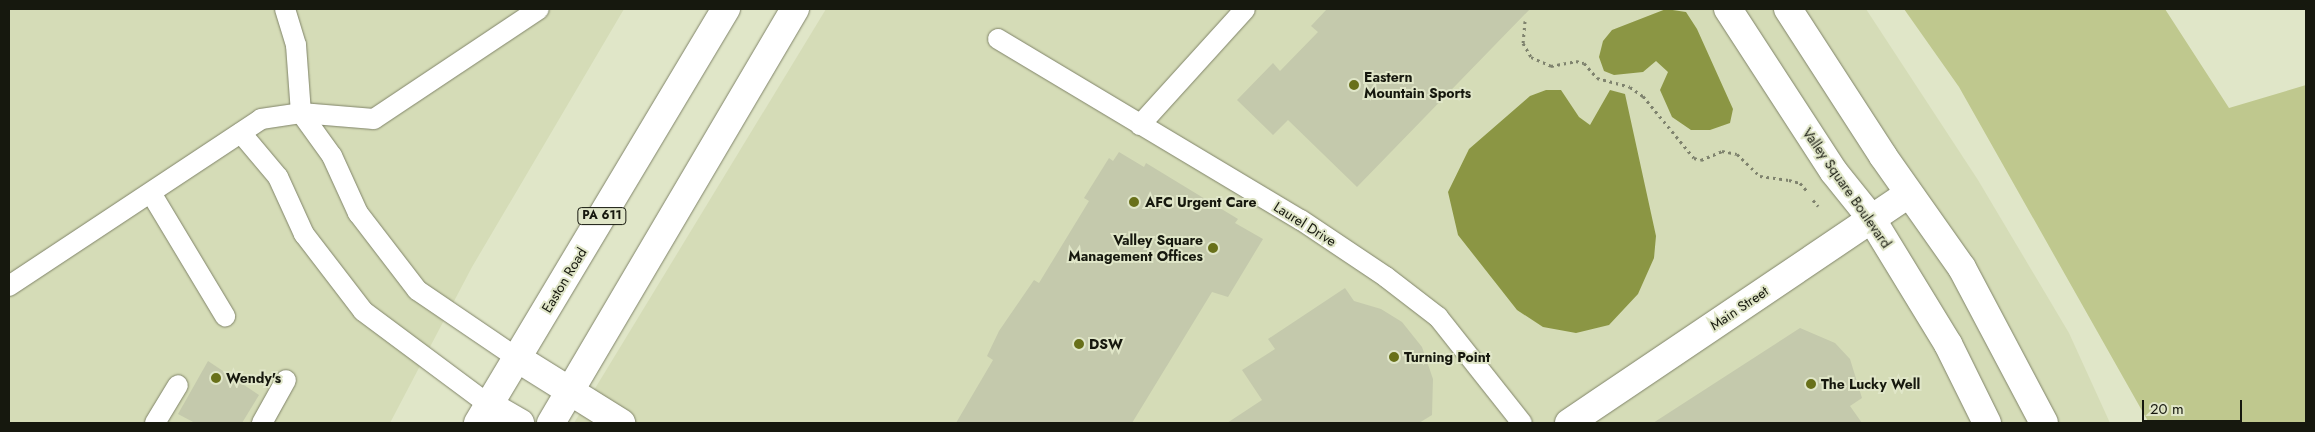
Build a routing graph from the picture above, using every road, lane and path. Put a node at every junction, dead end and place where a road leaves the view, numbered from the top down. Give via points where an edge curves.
1 (285, 9) edge
2 (539, 9) edge
3 (726, 9) edge
4 (795, 9) edge
5 (1245, 9) edge
6 (1728, 9) edge
7 (1788, 9) edge
8 (1526, 21) dead end
9 (998, 39) dead end
10 (301, 113) junction
11 (1140, 125) junction
12 (241, 133) junction
13 (151, 192) junction
14 (1909, 194) junction
15 (1818, 206) dead end
16 (1872, 218) junction
17 (9, 286) edge
18 (225, 316) dead end
19 (517, 358) junction
20 (286, 380) dead end
21 (178, 385) dead end
22 (570, 392) junction
23 (484, 414) edge
24 (155, 423) edge
25 (262, 423) edge
26 (520, 423) edge
27 (551, 423) edge
28 (621, 423) edge
29 (1522, 423) edge
30 (1569, 423) edge
31 (1987, 423) edge
32 (2044, 423) edge

1 - 10 lane via 296,45
2 - 10 lane via 374,120
3 - 19 main road, Easton Road / PA 611
4 - 22 main road
5 - 11 lane
6 - 16 main road, Valley Square Boulevard via 1834,172
7 - 14 main road
8 - 15 path via 1523,43 1531,58 1551,66 1576,61 1584,63 1597,78 1630,87 1644,96 1694,158 1701,160 1722,151 1737,154 1760,176 1800,183
9 - 11 lane, Laurel Drive
10 - 12 lane via 261,120
10 - 19 lane via 332,156 358,213 417,290
11 - 29 lane, Laurel Drive via 1301,220 1438,317
12 - 13 lane
12 - 23 lane via 278,177 304,234 363,311
13 - 17 lane
13 - 18 lane
14 - 16 main road, Main Street
14 - 32 main road via 1962,268
16 - 30 main road, Main Street
16 - 31 main road, Valley Square Boulevard via 1948,344
19 - 22 main road
19 - 23 main road, Easton Road / PA 611
20 - 25 lane
21 - 24 lane
22 - 27 main road
22 - 28 main road
23 - 26 main road

